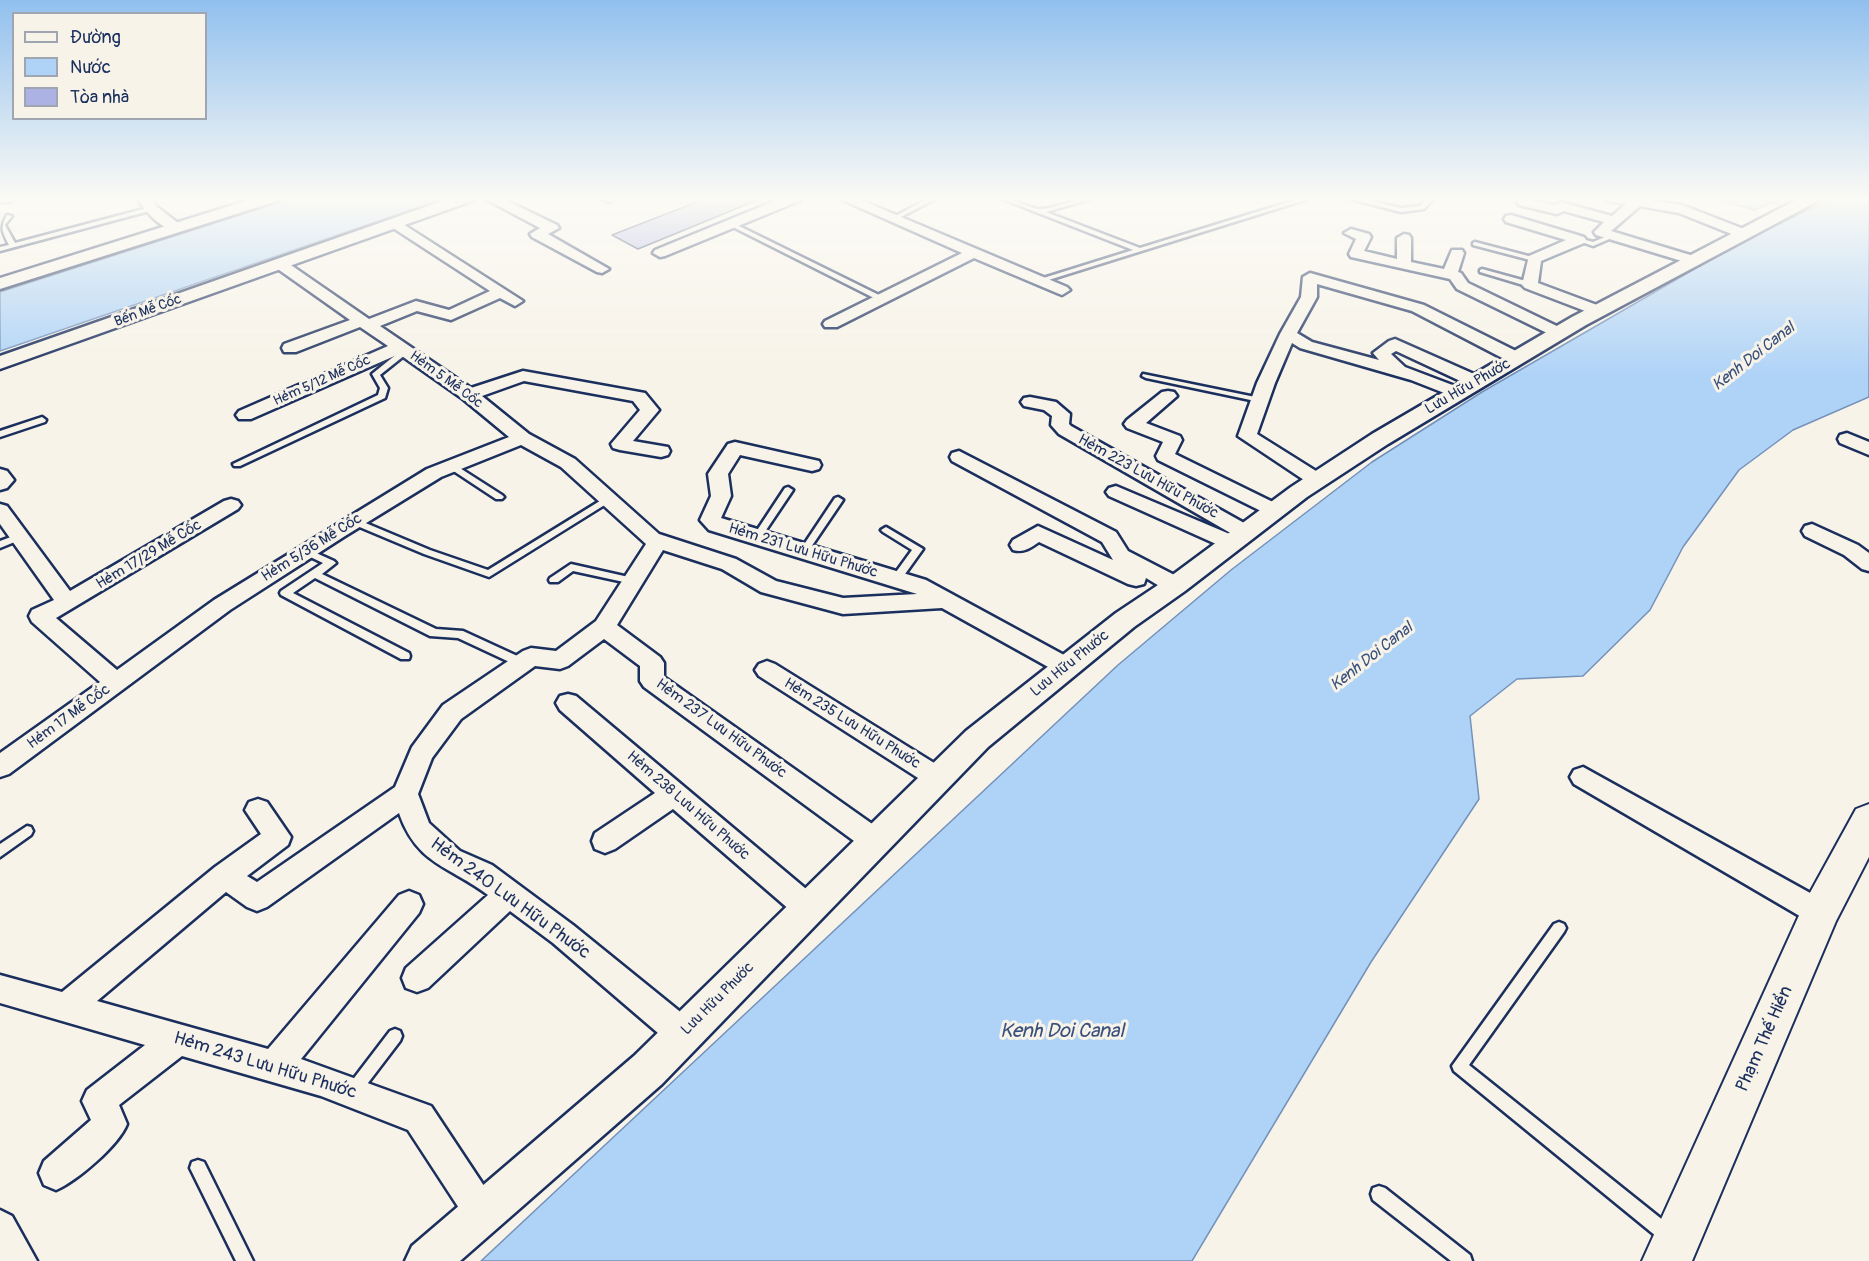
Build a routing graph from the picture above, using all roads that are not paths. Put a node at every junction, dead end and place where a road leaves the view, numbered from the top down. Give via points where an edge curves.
1 (84, 257) edge
2 (300, 257) edge
3 (447, 257) edge
4 (579, 257) edge
5 (798, 257) edge
6 (965, 257) edge
7 (982, 257) edge
8 (1118, 257) edge
9 (1370, 257) edge
10 (1404, 257) edge
11 (1456, 257) edge
12 (1526, 257) edge
13 (1539, 257) edge
14 (1681, 257) edge
15 (1703, 257) edge
16 (1534, 259) junction
17 (1695, 261) junction
18 (280, 264) junction
19 (1404, 264) junction
20 (602, 269) dead end
21 (1482, 271) dead end
22 (1450, 273) junction
23 (1039, 281) junction
24 (0, 284) edge
25 (1530, 285) junction
26 (1062, 290) dead end
27 (881, 298) junction
28 (1599, 311) junction
29 (364, 323) junction
30 (831, 324) dead end
31 (1559, 333) junction
32 (1288, 334) junction
33 (1355, 340) dead end
34 (290, 348) dead end
35 (403, 349) junction
36 (1345, 356) junction
37 (1516, 358) junction
38 (0, 363) edge
39 (1400, 372) junction
40 (1146, 376) dead end
41 (1467, 387) junction
42 (470, 395) junction
43 (1168, 396) dead end
44 (1260, 400) junction
45 (1030, 402) dead end
46 (245, 415) dead end
47 (42, 420) dead end
48 (0, 434) edge
49 (522, 438) junction
50 (1847, 439) dead end
51 (1869, 449) edge
52 (661, 451) dead end
53 (959, 457) dead end
54 (237, 464) dead end
55 (812, 465) dead end
56 (452, 466) junction
57 (0, 476) edge
58 (1317, 480) junction
59 (0, 484) edge
60 (788, 490) dead end
61 (1116, 492) dead end
62 (500, 497) dead end
63 (608, 499) junction
64 (838, 500) dead end
65 (231, 505) dead end
66 (0, 510) edge
67 (1274, 510) junction
68 (353, 521) junction
69 (886, 530) dead end
70 (1812, 531) dead end
71 (757, 537) junction
72 (1239, 538) junction
73 (10, 541) edge
74 (658, 541) junction
75 (1020, 545) dead end
76 (305, 551) junction
77 (804, 551) junction
78 (1869, 564) edge
79 (314, 574) junction
80 (896, 579) junction
81 (555, 580) dead end
82 (633, 581) junction
83 (1170, 589) junction
84 (944, 600) junction
85 (67, 603) junction
86 (604, 627) junction
87 (405, 656) dead end
88 (522, 663) junction
89 (1067, 667) junction
90 (767, 670) dead end
91 (116, 683) junction
92 (568, 703) dead end
93 (0, 767) edge
94 (1583, 777) dead end
95 (938, 778) junction
96 (405, 794) junction
97 (674, 794) junction
98 (258, 810) dead end
99 (1869, 820) edge
100 (27, 831) dead end
101 (605, 841) dead end
102 (875, 841) junction
103 (0, 851) edge
104 (225, 876) junction
105 (509, 894) junction
106 (409, 904) dead end
107 (808, 908) junction
108 (1820, 913) junction
109 (1559, 928) dead end
110 (417, 978) dead end
111 (0, 989) edge
112 (67, 1007) junction
113 (682, 1034) junction
114 (395, 1036) dead end
115 (179, 1039) junction
116 (275, 1066) junction
117 (353, 1092) junction
118 (198, 1168) dead end
119 (56, 1173) dead end
120 (1379, 1194) dead end
121 (482, 1213) junction
122 (0, 1228) edge
123 (1671, 1251) edge
124 (19, 1261) edge
125 (245, 1261) edge
126 (427, 1261) edge
127 (1464, 1261) edge

1 - 24 street
2 - 18 street, Bến Mễ Cốc
3 - 29 street via 508,297 451,315 416,306
4 - 20 street
5 - 27 lane
6 - 27 street
7 - 23 street
8 - 23 lane
9 - 19 street
10 - 19 street
11 - 22 street
12 - 16 lane
13 - 16 street
14 - 17 street
15 - 17 street, Lưu Hữu Phước
16 - 25 street
17 - 28 street, Lưu Hữu Phước
18 - 29 street, Hẻm 5 Mễ Cốc
18 - 38 street, Bến Mễ Cốc
19 - 22 street
21 - 25 lane
22 - 31 street via 1462,286
23 - 26 street
25 - 28 street
27 - 30 street
28 - 31 street, Lưu Hữu Phước
29 - 34 street
29 - 35 street, Hẻm 5 Mễ Cốc
31 - 37 street, Lưu Hữu Phước
32 - 36 street via 1306,345
32 - 37 street via 1309,297 1310,277 1418,308
32 - 44 street
33 - 36 street
35 - 42 street, Hẻm 5 Mễ Cốc
35 - 46 street, Hẻm 5/12 Mễ Cốc
35 - 54 lane via 375,374 384,388 382,396
36 - 39 street
37 - 41 street, Lưu Hữu Phước
39 - 41 street
39 - 41 street via 1381,353 1395,344
40 - 44 lane
41 - 58 street, Lưu Hữu Phước
42 - 49 street, Hẻm 5 Mễ Cốc
42 - 52 street via 523,376 639,397 650,410 620,444
43 - 67 street via 1133,424 1173,440 1165,456
44 - 58 street via 1247,436
45 - 72 street, Hẻm 223 Lưu Hữu Phước via 1058,410 1060,425 1065,430
47 - 48 lane
49 - 56 street, Hẻm 5/36 Mễ Cốc
49 - 63 street, Hẻm 5 Mễ Cốc via 568,463
50 - 51 street
53 - 83 street via 1109,537 1121,555
55 - 71 street, Hẻm 231 Lưu Hữu Phước via 735,448 718,474 721,496 710,520
56 - 62 lane
56 - 68 street, Hẻm 5/36 Mễ Cốc
57 - 59 street via 4,480
58 - 67 street, Lưu Hữu Phước
60 - 71 lane
61 - 72 street
63 - 68 lane via 489,574
63 - 74 street, Hẻm 231 Lưu Hữu Phước
64 - 77 lane
65 - 85 street, Hẻm 17/29 Mễ Cốc
66 - 73 street
67 - 72 street, Lưu Hữu Phước
68 - 76 street, Hẻm 5/36 Mễ Cốc
69 - 80 lane via 918,549
70 - 78 street via 1851,550
71 - 77 street, Hẻm 231 Lưu Hữu Phước
72 - 83 street, Lưu Hữu Phước
73 - 85 street
74 - 82 street
74 - 84 street, Hẻm 231 Lưu Hữu Phước via 729,564 769,587 843,606
75 - 83 street via 1038,532
76 - 79 lane via 331,563
76 - 91 street, Hẻm 5/36 Mễ Cốc via 222,605
77 - 80 street, Hẻm 231 Lưu Hữu Phước
79 - 87 lane via 285,593
79 - 88 lane via 434,633 459,633
80 - 84 street, Hẻm 231 Lưu Hữu Phước via 918,585
81 - 82 lane via 571,567
82 - 86 street
83 - 89 street, Lưu Hữu Phước
84 - 89 street, Hẻm 231 Lưu Hữu Phước
85 - 91 street, Hẻm 17 Mễ Cốc via 40,616
86 - 88 street via 560,660 531,657
86 - 102 street, Hẻm 237 Lưu Hữu Phước via 652,663 652,681
88 - 96 street via 452,712 421,754
89 - 95 street, Lưu Hữu Phước via 977,739
90 - 95 street, Hẻm 235 Lưu Hữu Phước
91 - 93 street, Hẻm 17 Mễ Cốc
92 - 97 street, Hẻm 238 Lưu Hữu Phước
94 - 108 street
95 - 102 street, Lưu Hữu Phước
96 - 104 street via 258,898
96 - 105 street, Hẻm 240 Lưu Hữu Phước via 418,830 450,859 482,874
97 - 101 street
97 - 107 street, Hẻm 238 Lưu Hữu Phước
98 - 104 street via 278,837
99 - 108 main road, Phạm Thế Hiển
100 - 103 lane
102 - 107 street, Lưu Hữu Phước
104 - 112 street
105 - 110 street
105 - 113 street, Hẻm 240 Lưu Hữu Phước
106 - 116 street
107 - 113 street, Lưu Hữu Phước
108 - 123 main road, Phạm Thế Hiển
109 - 123 lane via 1459,1066
111 - 112 street, Hẻm 243 Lưu Hữu Phước
112 - 115 street, Hẻm 243 Lưu Hữu Phước
113 - 121 street, Lưu Hữu Phước via 648,1070
114 - 117 lane
115 - 116 street, Hẻm 243 Lưu Hữu Phước
115 - 119 street via 98,1101 111,1124
116 - 117 street, Hẻm 243 Lưu Hữu Phước
117 - 121 street, Hẻm 243 Lưu Hữu Phước via 419,1118
118 - 125 lane
120 - 127 lane
121 - 126 street, Lưu Hữu Phước
122 - 124 street

